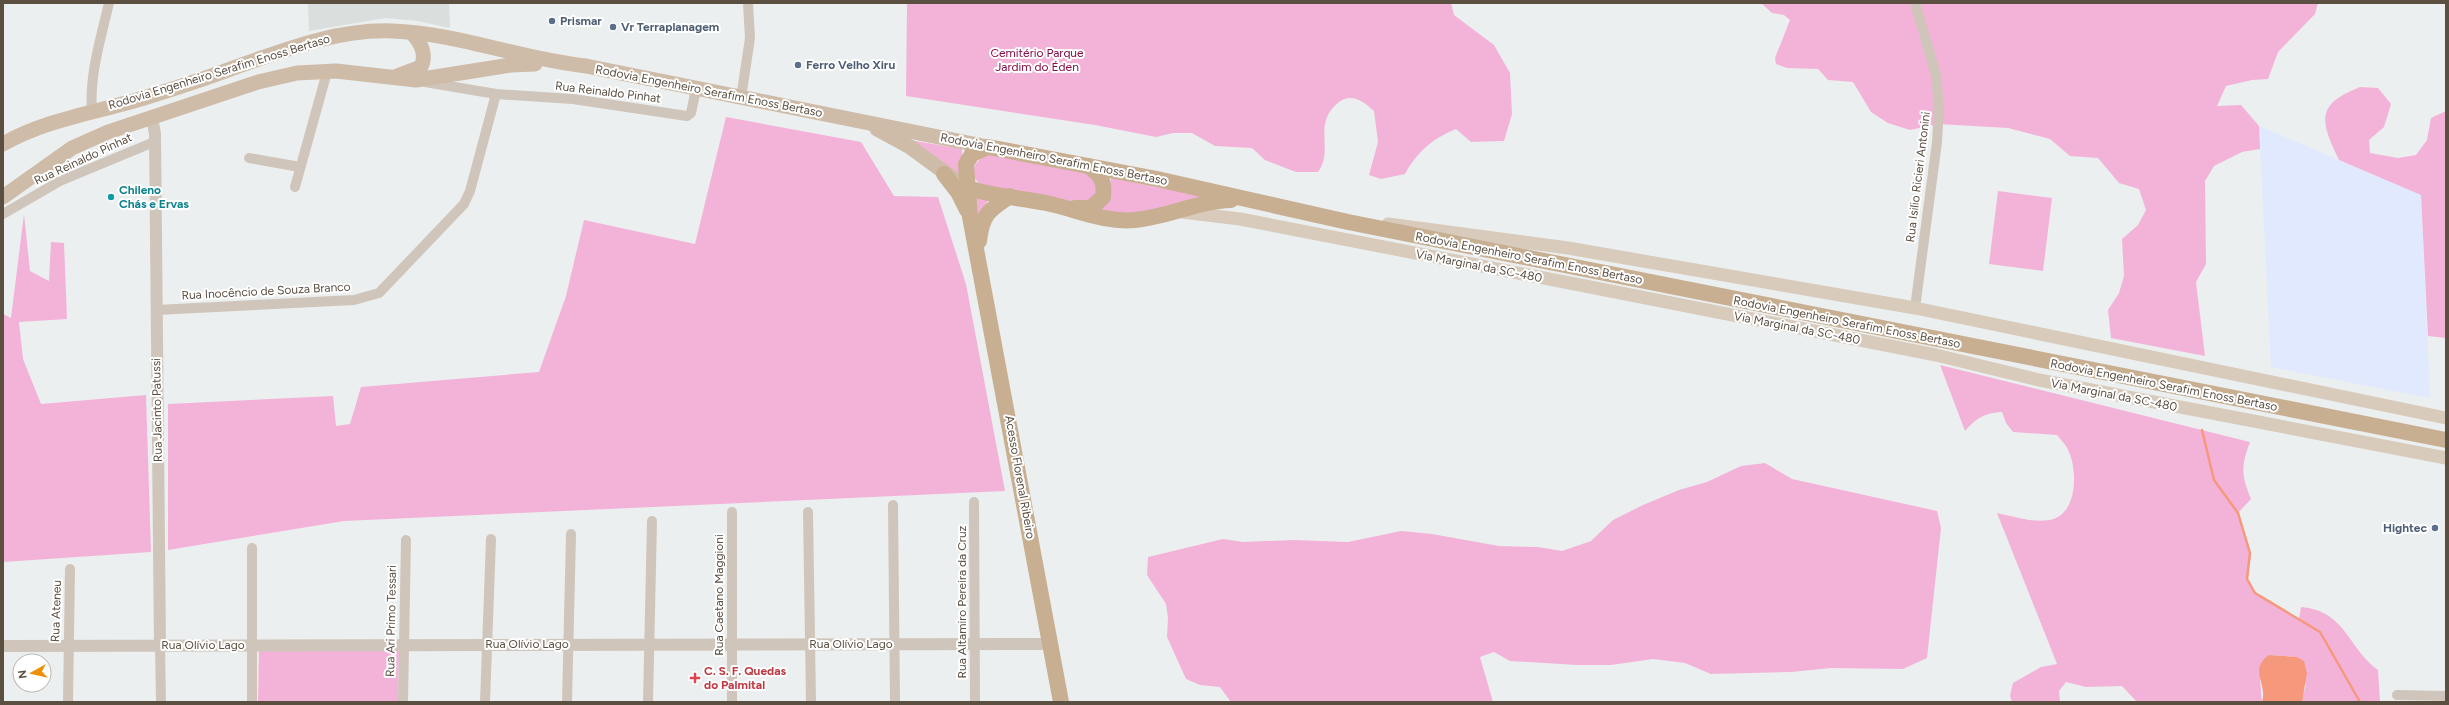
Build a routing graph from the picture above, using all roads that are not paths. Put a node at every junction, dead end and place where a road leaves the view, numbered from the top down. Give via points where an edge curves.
1 (109, 3) edge
2 (748, 3) edge
3 (1915, 3) edge
4 (412, 33) junction
5 (558, 63) junction
6 (327, 72) junction
7 (392, 77) junction
8 (416, 80) junction
9 (696, 89) junction
10 (496, 94) junction
11 (741, 98) junction
12 (92, 112) junction
13 (152, 117) junction
14 (860, 121) junction
15 (154, 142) junction
16 (3, 144) edge
17 (988, 148) junction
18 (249, 158) dead end
19 (1088, 166) junction
20 (300, 167) junction
21 (944, 174) junction
22 (295, 187) dead end
23 (968, 188) junction
24 (1010, 196) junction
25 (3, 197) edge
26 (1248, 199) junction
27 (1068, 207) junction
28 (1173, 213) junction
29 (3, 214) edge
30 (970, 217) junction
31 (1348, 222) junction
32 (978, 253) junction
33 (1915, 308) junction
34 (156, 310) junction
35 (2446, 418) edge
36 (2446, 440) edge
37 (2446, 458) edge
38 (974, 502) dead end
39 (893, 505) dead end
40 (732, 512) dead end
41 (808, 512) dead end
42 (652, 521) dead end
43 (571, 534) dead end
44 (491, 539) dead end
45 (406, 540) dead end
46 (252, 548) dead end
47 (70, 569) dead end
48 (403, 644) junction
49 (487, 644) junction
50 (569, 644) junction
51 (649, 644) junction
52 (732, 644) junction
53 (810, 644) junction
54 (894, 644) junction
55 (975, 644) junction
56 (1050, 644) junction
57 (253, 645) junction
58 (3, 646) edge
59 (68, 646) junction
60 (160, 646) junction
61 (2397, 696) dead end
62 (2446, 696) edge
63 (68, 702) edge
64 (161, 702) edge
65 (252, 702) edge
66 (403, 702) edge
67 (485, 702) edge
68 (568, 702) edge
69 (648, 702) edge
70 (732, 702) edge
71 (811, 702) edge
72 (895, 702) edge
73 (975, 702) edge
74 (1061, 702) edge

1 - 12 street via 93,81
2 - 11 street via 750,38
3 - 33 street, Rua Isilio Ricieri Antonini via 1936,75 1939,108 1937,142
4 - 5 main road, Rodovia Engenheiro Serafim Enoss Bertaso via 455,38
4 - 7 main road via 419,41 424,60 421,67 409,74
4 - 12 main road, Rodovia Engenheiro Serafim Enoss Bertaso via 392,31 346,34 317,41
5 - 8 main road, Rodovia Engenheiro Serafim Enoss Bertaso via 511,65
5 - 9 main road, Rodovia Engenheiro Serafim Enoss Bertaso via 586,66
6 - 7 main road, Rodovia Engenheiro Serafim Enoss Bertaso
6 - 13 main road, Rodovia Engenheiro Serafim Enoss Bertaso via 297,73 258,82
6 - 20 street
7 - 8 main road, Rodovia Engenheiro Serafim Enoss Bertaso
8 - 10 street
9 - 10 street, Rua Reinaldo Pinhat via 691,113 687,116 573,99
9 - 11 main road, Rodovia Engenheiro Serafim Enoss Bertaso
10 - 34 street, Rua Inocêncio de Souza Branco via 470,191 464,204 378,293 354,300
11 - 14 main road, Rodovia Engenheiro Serafim Enoss Bertaso
12 - 16 main road, Rodovia Engenheiro Serafim Enoss Bertaso via 50,124
13 - 15 street, Rua Jacinto Patussi
13 - 25 main road, Rodovia Engenheiro Serafim Enoss Bertaso via 72,148
14 - 17 main road, Rodovia Engenheiro Serafim Enoss Bertaso
14 - 21 main road, Rodovia Engenheiro Serafim Enoss Bertaso via 910,147
15 - 29 street, Rua Reinaldo Pinhat via 60,181
15 - 34 street, Rua Jacinto Patussi
17 - 19 highway, Rodovia Engenheiro Serafim Enoss Bertaso
17 - 23 highway, Acesso Florenal Ribeiro via 972,154 968,159
18 - 20 street
19 - 26 highway, Rodovia Engenheiro Serafim Enoss Bertaso
19 - 27 highway via 1099,173 1103,180 1103,197 1091,208
20 - 22 street
21 - 23 main road, Rodovia Engenheiro Serafim Enoss Bertaso
21 - 30 highway via 958,192
23 - 24 highway, Rodovia Engenheiro Serafim Enoss Bertaso via 984,194
23 - 30 highway, Acesso Florenal Ribeiro
24 - 27 highway, Rodovia Engenheiro Serafim Enoss Bertaso
24 - 32 highway, Acesso Florenal Ribeiro via 986,214 980,230
26 - 28 highway, Rodovia Engenheiro Serafim Enoss Bertaso via 1216,200
26 - 31 highway, Rodovia Engenheiro Serafim Enoss Bertaso
27 - 28 highway, Rodovia Engenheiro Serafim Enoss Bertaso via 1117,220 1151,218
28 - 37 main road, Via Marginal da SC-480 via 1190,212 1240,219 1936,355 2039,380
30 - 32 highway, Acesso Florenal Ribeiro
31 - 33 main road via 1404,225 1568,248
31 - 36 highway, Rodovia Engenheiro Serafim Enoss Bertaso
32 - 56 highway, Acesso Florenal Ribeiro
33 - 35 main road
34 - 60 street, Rua Jacinto Patussi
38 - 55 street, Rua Altamiro Pereira da Cruz
39 - 54 street
40 - 52 street, Rua Caetano Maggioni
41 - 53 street
42 - 51 street
43 - 50 street
44 - 49 street
45 - 48 street, Rua Ari Primo Tessari
46 - 57 street
47 - 59 street, Rua Ateneu
48 - 49 street, Rua Olívio Lago
48 - 57 street, Rua Olívio Lago
48 - 66 street, Rua Ari Primo Tessari
49 - 50 street, Rua Olívio Lago
49 - 67 street
50 - 51 street, Rua Olívio Lago
50 - 68 street
51 - 52 street, Rua Olívio Lago
51 - 69 street
52 - 53 street, Rua Olívio Lago
52 - 70 street, Rua Caetano Maggioni
53 - 54 street, Rua Olívio Lago
53 - 71 street
54 - 55 street, Rua Olívio Lago
54 - 72 street
55 - 56 street, Rua Olívio Lago
55 - 73 street, Rua Altamiro Pereira da Cruz
56 - 74 highway, Acesso Florenal Ribeiro
57 - 60 street, Rua Olívio Lago
57 - 65 street
58 - 59 street, Rua Olívio Lago
59 - 60 street, Rua Olívio Lago
59 - 63 street, Rua Ateneu
60 - 64 street, Rua Jacinto Patussi
61 - 62 street

